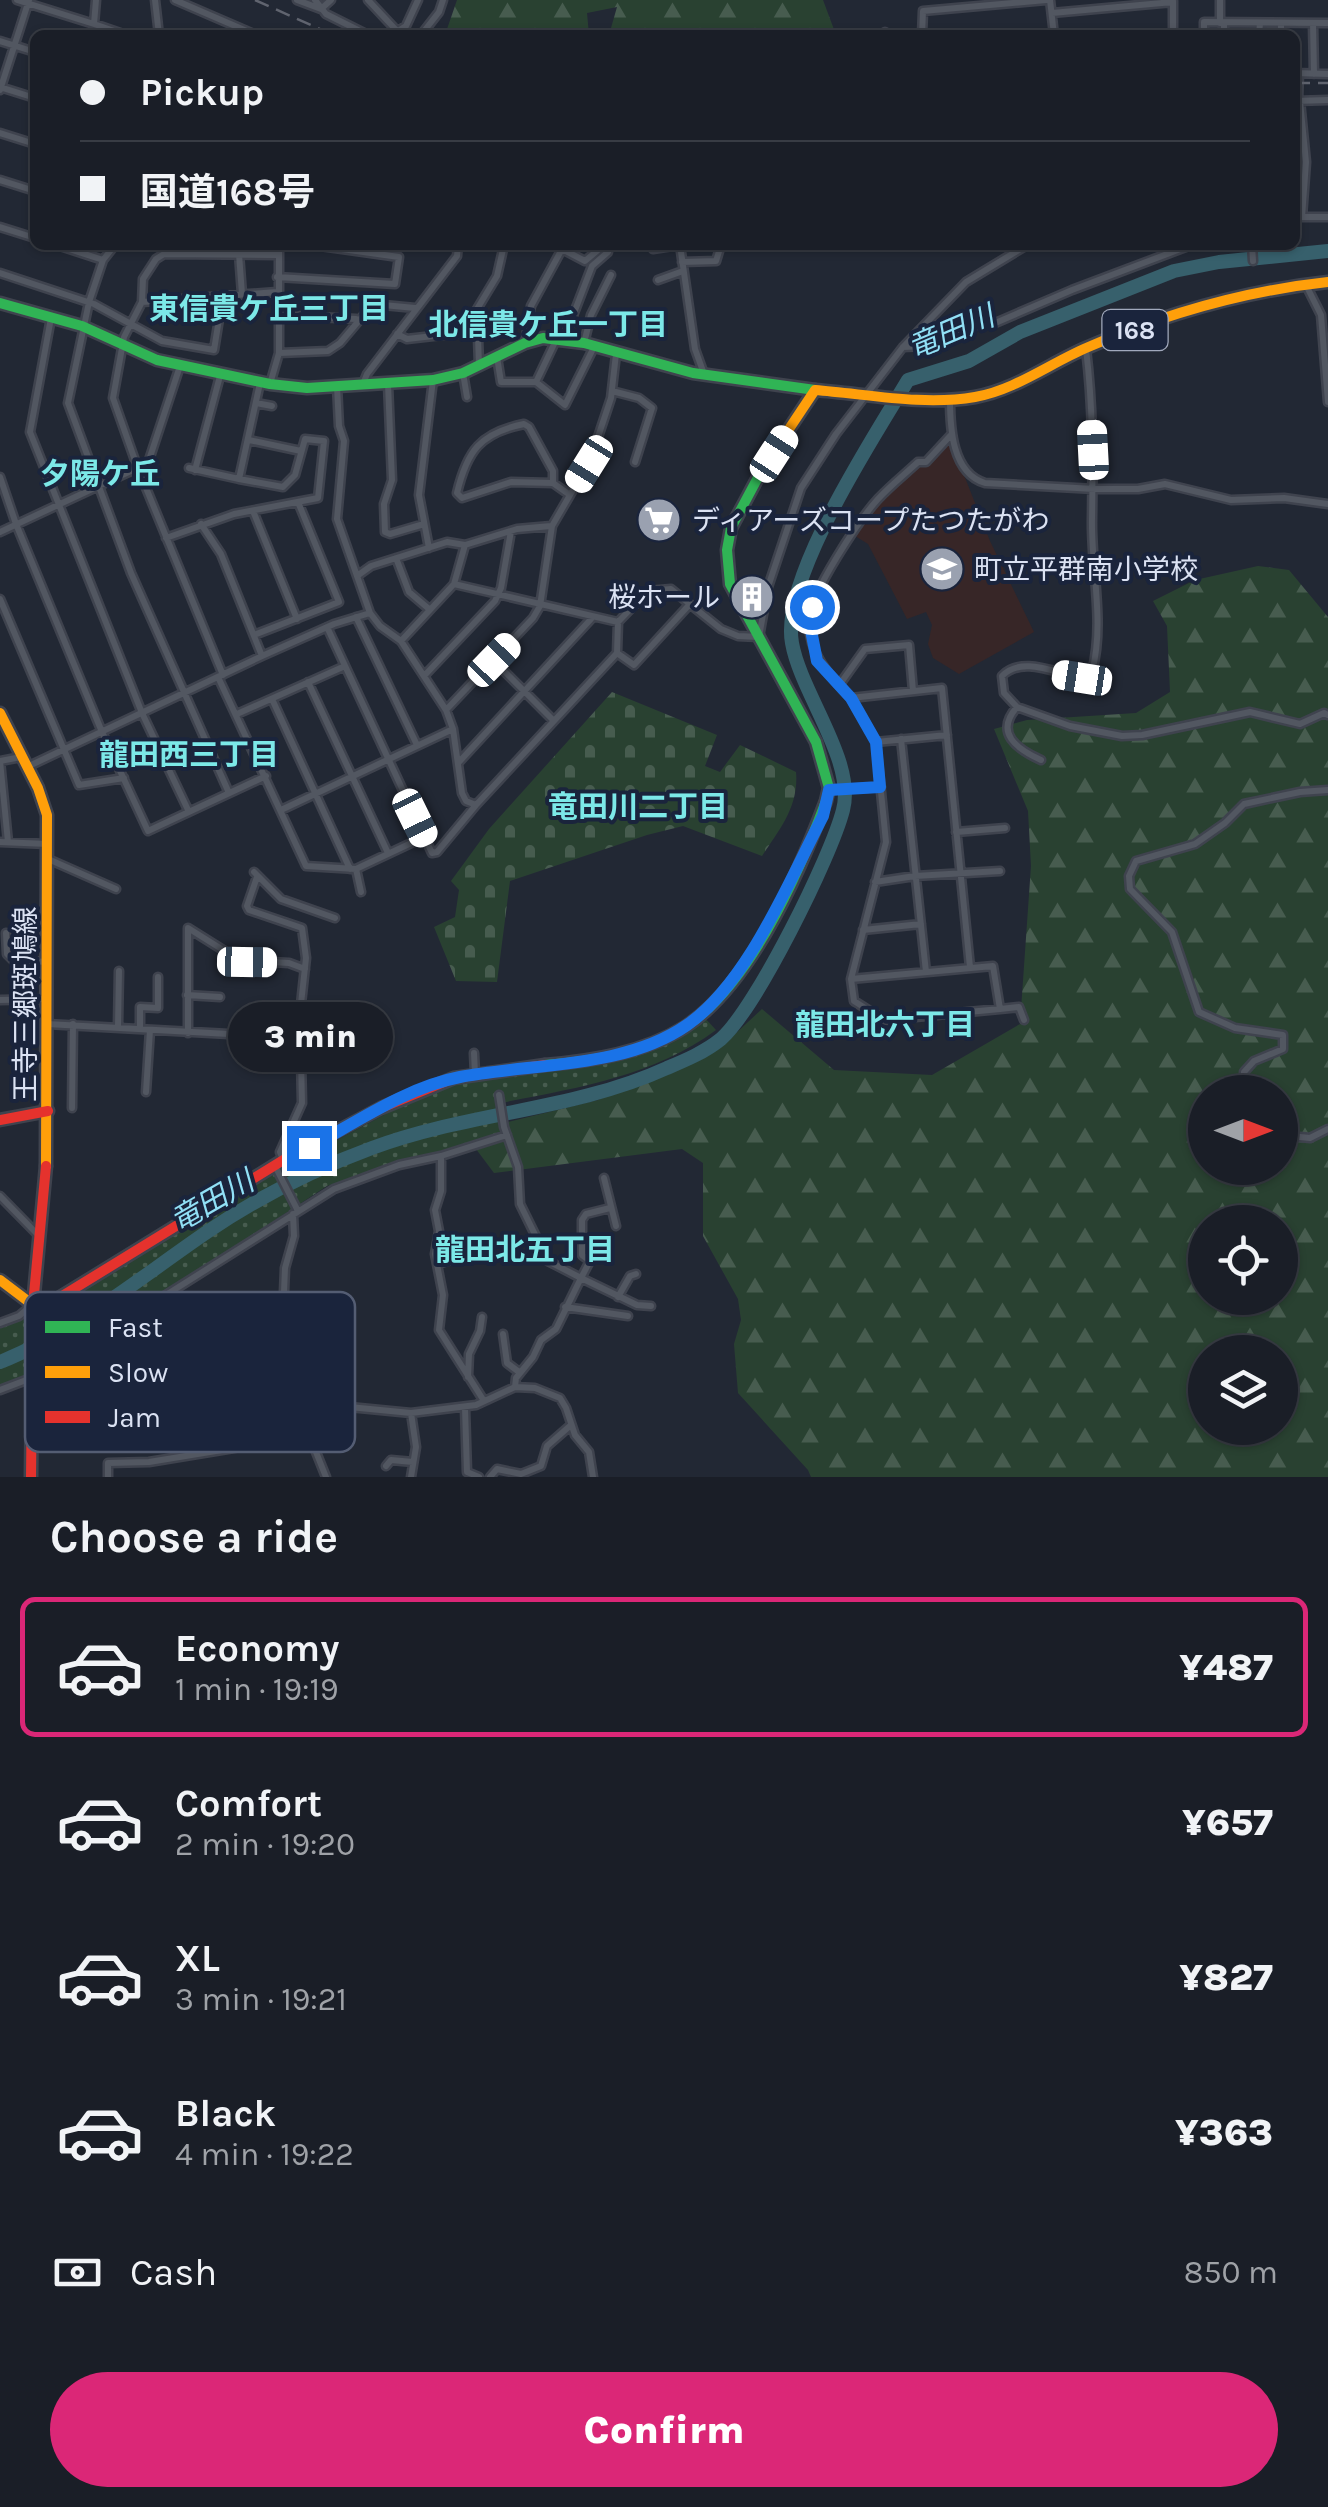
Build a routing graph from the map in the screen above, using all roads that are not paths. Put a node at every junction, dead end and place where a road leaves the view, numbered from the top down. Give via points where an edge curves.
1 (18, 0) edge
2 (96, 0) edge
3 (155, 0) edge
4 (176, 0) edge
5 (297, 0) edge
6 (315, 0) edge
7 (332, 0) edge
8 (368, 0) edge
9 (418, 0) edge
10 (443, 0) edge
11 (1048, 0) edge
12 (1220, 0) edge
13 (1172, 1) edge
14 (28, 2) edge
15 (941, 5) edge
16 (321, 9) junction
17 (1052, 13) junction
18 (1222, 23) junction
19 (1260, 23) junction
20 (1281, 23) junction
21 (1313, 23) junction
22 (1328, 23) edge
23 (94, 24) junction
24 (111, 30) edge
25 (157, 30) edge
26 (245, 30) edge
27 (359, 30) edge
28 (396, 30) edge
29 (399, 30) edge
30 (425, 30) edge
31 (922, 30) edge
32 (1054, 30) edge
33 (1173, 30) edge
34 (1204, 30) edge
35 (1223, 30) edge
36 (1260, 30) edge
37 (1280, 30) edge
38 (0, 41) edge
39 (15, 46) junction
40 (30, 50) edge
41 (1300, 73) edge
42 (1314, 74) junction
43 (1328, 74) edge
44 (0, 88) edge
45 (30, 97) edge
46 (1328, 100) edge
47 (1300, 101) edge
48 (1300, 125) edge
49 (0, 133) edge
50 (30, 142) edge
51 (0, 180) edge
52 (1300, 186) edge
53 (1305, 186) junction
54 (30, 189) edge
55 (1300, 208) edge
56 (1328, 216) edge
57 (1300, 217) edge
58 (0, 227) edge
59 (30, 236) edge
60 (72, 250) edge
61 (111, 250) edge
62 (254, 250) edge
63 (261, 250) edge
64 (278, 250) edge
65 (353, 250) edge
66 (458, 250) edge
67 (503, 250) edge
68 (558, 250) edge
69 (567, 250) edge
70 (603, 250) edge
71 (604, 250) edge
72 (681, 250) edge
73 (719, 250) edge
74 (1017, 250) edge
75 (1178, 250) edge
76 (1252, 250) edge
77 (239, 254) junction
78 (278, 255) junction
79 (103, 260) junction
80 (1253, 261) dead end
81 (682, 262) junction
82 (683, 272) junction
83 (0, 274) edge
84 (611, 274) dead end
85 (277, 277) junction
86 (658, 280) dead end
87 (1328, 282) edge
88 (1306, 284) junction
89 (277, 292) junction
90 (242, 294) junction
91 (89, 302) junction
92 (142, 302) junction
93 (0, 303) edge
94 (416, 308) junction
95 (278, 315) junction
96 (52, 317) junction
97 (220, 318) dead end
98 (358, 319) junction
99 (130, 325) junction
100 (82, 326) junction
101 (477, 331) junction
102 (397, 334) junction
103 (560, 339) junction
104 (525, 343) junction
105 (122, 344) junction
106 (589, 345) junction
107 (903, 347) junction
108 (1086, 348) junction
109 (280, 353) junction
110 (616, 354) junction
111 (497, 356) junction
112 (479, 365) junction
113 (180, 366) junction
114 (464, 373) junction
115 (705, 375) junction
116 (220, 376) junction
117 (433, 380) junction
118 (536, 382) junction
119 (265, 384) junction
120 (388, 384) junction
121 (362, 385) junction
122 (337, 386) junction
123 (612, 390) junction
124 (815, 390) junction
125 (866, 394) junction
126 (467, 397) dead end
127 (944, 398) junction
128 (256, 402) junction
129 (1328, 402) edge
130 (272, 406) dead end
131 (950, 436) junction
132 (248, 440) junction
133 (301, 451) junction
134 (635, 462) dead end
135 (137, 466) junction
136 (0, 478) edge
137 (239, 479) junction
138 (552, 483) junction
139 (96, 485) junction
140 (1095, 489) junction
141 (570, 495) junction
142 (298, 502) junction
143 (57, 504) junction
144 (1328, 504) edge
145 (252, 510) junction
146 (16, 524) junction
147 (201, 524) junction
148 (424, 524) junction
149 (552, 526) junction
150 (512, 531) junction
151 (0, 532) edge
152 (166, 538) junction
153 (465, 545) junction
154 (429, 548) junction
155 (396, 558) junction
156 (358, 576) junction
157 (454, 584) junction
158 (498, 596) junction
159 (0, 599) edge
160 (689, 605) junction
161 (540, 606) junction
162 (429, 608) junction
163 (370, 613) junction
164 (297, 618) junction
165 (356, 618) junction
166 (592, 618) junction
167 (618, 622) junction
168 (328, 627) junction
169 (254, 636) junction
170 (759, 637) junction
171 (401, 641) junction
172 (617, 654) junction
173 (262, 656) junction
174 (494, 660) junction
175 (345, 666) junction
176 (220, 676) junction
177 (424, 676) junction
178 (308, 682) junction
179 (840, 684) junction
180 (913, 691) junction
181 (524, 692) junction
182 (183, 694) junction
183 (851, 698) junction
184 (272, 699) junction
185 (1018, 707) junction
186 (446, 710) junction
187 (142, 713) junction
188 (0, 714) edge
189 (237, 714) junction
190 (1328, 715) edge
191 (553, 720) junction
192 (454, 728) junction
193 (102, 732) junction
194 (946, 735) junction
195 (901, 740) junction
196 (876, 742) junction
197 (417, 745) junction
198 (63, 750) junction
199 (21, 757) junction
200 (1042, 760) dead end
201 (388, 761) junction
202 (459, 762) junction
203 (29, 766) junction
204 (266, 776) junction
205 (124, 778) junction
206 (352, 779) junction
207 (880, 787) junction
208 (834, 790) junction
209 (1328, 790) edge
210 (229, 792) junction
211 (316, 796) junction
212 (476, 805) junction
213 (281, 810) junction
214 (189, 812) junction
215 (1005, 828) dead end
216 (956, 832) junction
217 (424, 837) junction
218 (4, 842) edge
219 (48, 844) junction
220 (388, 853) junction
221 (48, 858) junction
222 (353, 869) junction
223 (1000, 871) dead end
224 (960, 872) junction
225 (915, 876) junction
226 (875, 882) junction
227 (116, 888) dead end
228 (361, 892) dead end
229 (335, 918) dead end
230 (920, 924) junction
231 (863, 930) junction
232 (6, 932) dead end
233 (47, 962) junction
234 (970, 967) junction
235 (306, 969) junction
236 (119, 971) dead end
237 (926, 972) junction
238 (158, 977) dead end
239 (851, 979) junction
240 (187, 994) junction
241 (220, 997) dead end
242 (47, 999) junction
243 (0, 1000) edge
244 (1000, 1009) junction
245 (1024, 1020) dead end
246 (47, 1024) junction
247 (73, 1024) junction
248 (118, 1026) junction
249 (140, 1027) junction
250 (150, 1030) junction
251 (188, 1034) junction
252 (301, 1038) junction
253 (474, 1053) dead end
254 (476, 1075) junction
255 (1244, 1075) edge
256 (146, 1092) dead end
257 (499, 1094) dead end
258 (72, 1108) dead end
259 (48, 1110) junction
260 (0, 1120) edge
261 (1328, 1130) edge
262 (506, 1131) junction
263 (1298, 1137) edge
264 (441, 1156) junction
265 (279, 1166) junction
266 (604, 1178) dead end
267 (0, 1196) edge
268 (610, 1208) junction
269 (295, 1212) junction
270 (616, 1226) dead end
271 (41, 1237) junction
272 (466, 1256) dead end
273 (438, 1264) junction
274 (636, 1274) dead end
275 (581, 1278) junction
276 (0, 1280) edge
277 (35, 1292) edge
278 (69, 1292) edge
279 (172, 1292) edge
280 (284, 1292) edge
281 (618, 1297) junction
282 (25, 1299) edge
283 (651, 1306) dead end
284 (566, 1307) junction
285 (25, 1311) edge
286 (628, 1316) dead end
287 (482, 1317) dead end
288 (0, 1323) edge
289 (503, 1334) dead end
290 (519, 1372) junction
291 (25, 1377) edge
292 (468, 1378) junction
293 (515, 1387) junction
294 (0, 1390) edge
295 (484, 1402) junction
296 (355, 1408) edge
297 (465, 1408) junction
298 (411, 1413) junction
299 (570, 1425) junction
300 (32, 1452) edge
301 (210, 1452) edge
302 (316, 1452) edge
303 (412, 1462) junction
304 (386, 1466) dead end
305 (31, 1477) edge
306 (108, 1477) edge
307 (326, 1477) edge
308 (411, 1477) edge
309 (479, 1477) edge
310 (490, 1477) edge
311 (592, 1477) edge

1 - 14 street
2 - 23 street
3 - 25 street
4 - 26 street
5 - 16 street
6 - 16 street
7 - 16 street
8 - 28 street
9 - 29 street
10 - 30 street
11 - 15 street
11 - 17 street
12 - 18 street
13 - 17 street
13 - 33 street
14 - 23 street
14 - 39 street
15 - 31 street via 923,11
16 - 27 street
17 - 32 street
18 - 19 street
18 - 34 street via 1204,22
18 - 35 street
19 - 20 street
19 - 36 street
20 - 21 street
20 - 37 street
21 - 22 street
21 - 42 street
23 - 24 street
38 - 39 street
39 - 40 street
39 - 44 street
41 - 42 street
42 - 43 street
44 - 45 street
46 - 47 street
48 - 53 street
49 - 50 street
51 - 54 street
52 - 53 street
53 - 55 street
56 - 57 street
58 - 59 street
60 - 79 street
61 - 79 street
62 - 77 street
63 - 78 street
64 - 78 street
65 - 85 street via 399,256 395,284
66 - 94 street
67 - 101 street via 497,276 477,309
68 - 104 street via 530,306
69 - 70 street via 585,261
71 - 103 street
72 - 81 street
73 - 81 street via 716,261
74 - 107 street via 966,282
75 - 107 street via 993,324
76 - 80 street
77 - 90 street
77 - 92 street via 164,254 146,271
78 - 85 street
79 - 91 street
81 - 82 street
82 - 86 street
82 - 115 street
83 - 91 street
84 - 106 street via 591,315
85 - 89 street
87 - 88 main road, 168
88 - 108 main road, 168 via 1245,293
88 - 129 street via 1322,314
89 - 90 street
89 - 95 street
90 - 92 street
91 - 99 street
91 - 100 street
92 - 99 street
93 - 96 main road
94 - 98 street via 372,304
94 - 102 street
95 - 98 street
95 - 109 street
96 - 100 main road
96 - 143 street via 30,432
97 - 99 street via 214,350 162,341
98 - 109 street via 328,350
99 - 105 street
100 - 105 main road
100 - 139 street via 68,402
101 - 102 street
101 - 112 street
102 - 121 street
103 - 104 main road
103 - 106 main road
103 - 118 street
104 - 111 main road
105 - 113 main road
105 - 135 street via 113,398
106 - 110 main road
106 - 118 street via 565,405
107 - 125 street
108 - 127 main road, 168 via 992,393
108 - 140 street
109 - 119 street
110 - 115 main road
110 - 123 street
111 - 112 main road
111 - 118 street via 501,382
112 - 114 main road
113 - 116 main road
113 - 135 street via 148,463
114 - 117 main road
114 - 126 street
115 - 124 main road
116 - 119 main road
116 - 137 street via 192,469
117 - 120 main road
117 - 148 street via 419,495
119 - 122 main road
119 - 128 street
120 - 121 main road
120 - 148 street via 392,480 385,532
121 - 122 main road
122 - 156 street via 344,441 337,519
123 - 134 street via 652,408
123 - 141 street via 589,464
124 - 125 main road, 168
124 - 170 main road via 738,508 727,544 730,584
125 - 127 main road, 168
125 - 170 street via 801,488
127 - 131 street
128 - 130 street
128 - 132 street
131 - 140 street via 977,481
131 - 179 street via 877,500 825,578 809,620 817,661
132 - 133 street
132 - 137 street
133 - 137 street via 283,487
133 - 142 street via 305,439 324,441 318,498
135 - 139 street
135 - 152 street
136 - 146 street
138 - 138 street via 554,471 524,424 492,434 466,459 458,492 462,498 511,482
138 - 141 street
139 - 143 street
139 - 182 street
140 - 144 street via 1165,484 1231,500
140 - 185 street via 1098,648 1092,672 1082,678 1012,667 1001,688
141 - 149 street
142 - 145 street
142 - 164 street via 339,602
143 - 146 street
143 - 187 street
145 - 147 street
145 - 164 street
146 - 151 street
146 - 193 street
147 - 152 street
147 - 169 street
148 - 154 street
149 - 150 street
149 - 161 street
150 - 153 street
150 - 158 street
152 - 176 street
153 - 154 street
153 - 157 street
154 - 155 street
155 - 156 street
155 - 162 street via 409,592
156 - 163 street
157 - 158 street
157 - 162 street
158 - 161 street
158 - 177 street
159 - 198 street
160 - 167 street via 671,589 648,591
160 - 170 street via 721,629
160 - 172 street via 634,666
161 - 166 street
161 - 174 street
162 - 171 street
163 - 165 street
163 - 171 street
164 - 169 street
165 - 168 street
165 - 197 street
166 - 167 street
166 - 181 street
167 - 172 street
168 - 173 street
168 - 175 street
169 - 173 street
170 - 208 main road
171 - 177 street
172 - 191 street
173 - 176 street
174 - 181 street
174 - 186 street
175 - 178 street
175 - 201 street
176 - 182 street
176 - 189 street
177 - 186 street
178 - 184 street
178 - 206 street
179 - 180 street via 864,648 910,645
179 - 183 street
180 - 183 street
180 - 194 street via 942,688
181 - 191 street
181 - 202 street
182 - 187 street
182 - 210 street
183 - 196 street
184 - 189 street
184 - 211 street
185 - 190 street via 1122,736 1250,712 1300,724
185 - 200 street via 1007,731 1024,752
186 - 192 street
187 - 193 street
187 - 214 street
188 - 199 main road, 王寺三郷斑鳩線
189 - 204 street
191 - 212 street
192 - 197 street
192 - 202 street
193 - 198 street
193 - 205 street
194 - 195 street
194 - 216 street
195 - 196 street
195 - 225 street
196 - 207 street
197 - 201 street
198 - 203 street
198 - 205 street via 79,785
199 - 203 main road, 王寺三郷斑鳩線
199 - 218 street via 0,760
201 - 206 street
201 - 217 street
202 - 212 street via 462,794
203 - 219 main road, 王寺三郷斑鳩線 via 44,804
204 - 210 street
204 - 213 street
205 - 214 street via 148,831
206 - 211 street
206 - 220 street
207 - 208 street
207 - 226 street via 886,842
208 - 254 main road via 746,962 688,1025 602,1058
209 - 255 street via 1244,804 1195,844 1136,861 1128,876 1130,889 1172,932 1199,1012 1235,1028 1283,1035 1283,1049 1254,1061
210 - 214 street
211 - 213 street
211 - 222 street
212 - 217 street via 437,852
213 - 222 street via 306,866
215 - 216 street
216 - 224 street
217 - 220 street
218 - 219 street
219 - 221 main road, 王寺三郷斑鳩線
220 - 222 street
221 - 227 street
221 - 233 main road, 王寺三郷斑鳩線
222 - 228 street
223 - 224 street
224 - 225 street
224 - 234 street
225 - 226 street
225 - 230 street
226 - 231 street
229 - 235 street via 281,898 256,874 249,910 302,928
230 - 231 street
230 - 237 street
231 - 239 street
232 - 233 street via 13,960
233 - 242 main road, 王寺三郷斑鳩線
234 - 237 street
234 - 244 street via 994,966
235 - 240 street via 240,960 188,928
235 - 252 street
236 - 248 street
237 - 239 street
238 - 249 street via 158,1008 140,1008
239 - 244 street via 854,1000 884,1020
240 - 241 street
240 - 251 street
242 - 243 street
242 - 246 main road, 王寺三郷斑鳩線
244 - 245 street via 1020,1007
246 - 247 street
246 - 259 main road, 王寺三郷斑鳩線
247 - 248 street
247 - 258 street
248 - 249 street
249 - 250 street
250 - 251 street
250 - 256 street
251 - 252 street
252 - 265 street via 302,1103
253 - 254 street
254 - 265 main road via 424,1088
257 - 262 street
259 - 260 main road
259 - 271 main road, 王寺三郷斑鳩線
261 - 263 street
262 - 264 street
262 - 275 street via 518,1167 520,1204 543,1256
264 - 269 street via 349,1184
264 - 273 street
265 - 269 street
265 - 278 main road
266 - 268 street
267 - 271 street
268 - 270 street
268 - 275 street via 582,1220 582,1254 590,1261
269 - 279 street
269 - 280 street
271 - 277 main road, 王寺三郷斑鳩線
272 - 273 street
273 - 292 street via 439,1330
274 - 281 street
275 - 281 street
275 - 284 street
276 - 282 main road
281 - 283 street
284 - 286 street
284 - 290 street
285 - 288 street
287 - 292 street
289 - 290 street via 506,1363
290 - 293 street
291 - 294 street
292 - 295 street
293 - 295 street
293 - 299 street via 560,1398
295 - 297 street
296 - 298 street
297 - 298 street
297 - 309 street via 467,1472
298 - 303 street
299 - 310 street via 547,1446 542,1466 521,1474 497,1468
299 - 311 street via 590,1452
300 - 305 main road, 王寺三郷斑鳩線
301 - 306 street via 108,1462
302 - 307 street
303 - 304 street via 391,1460
303 - 308 street

